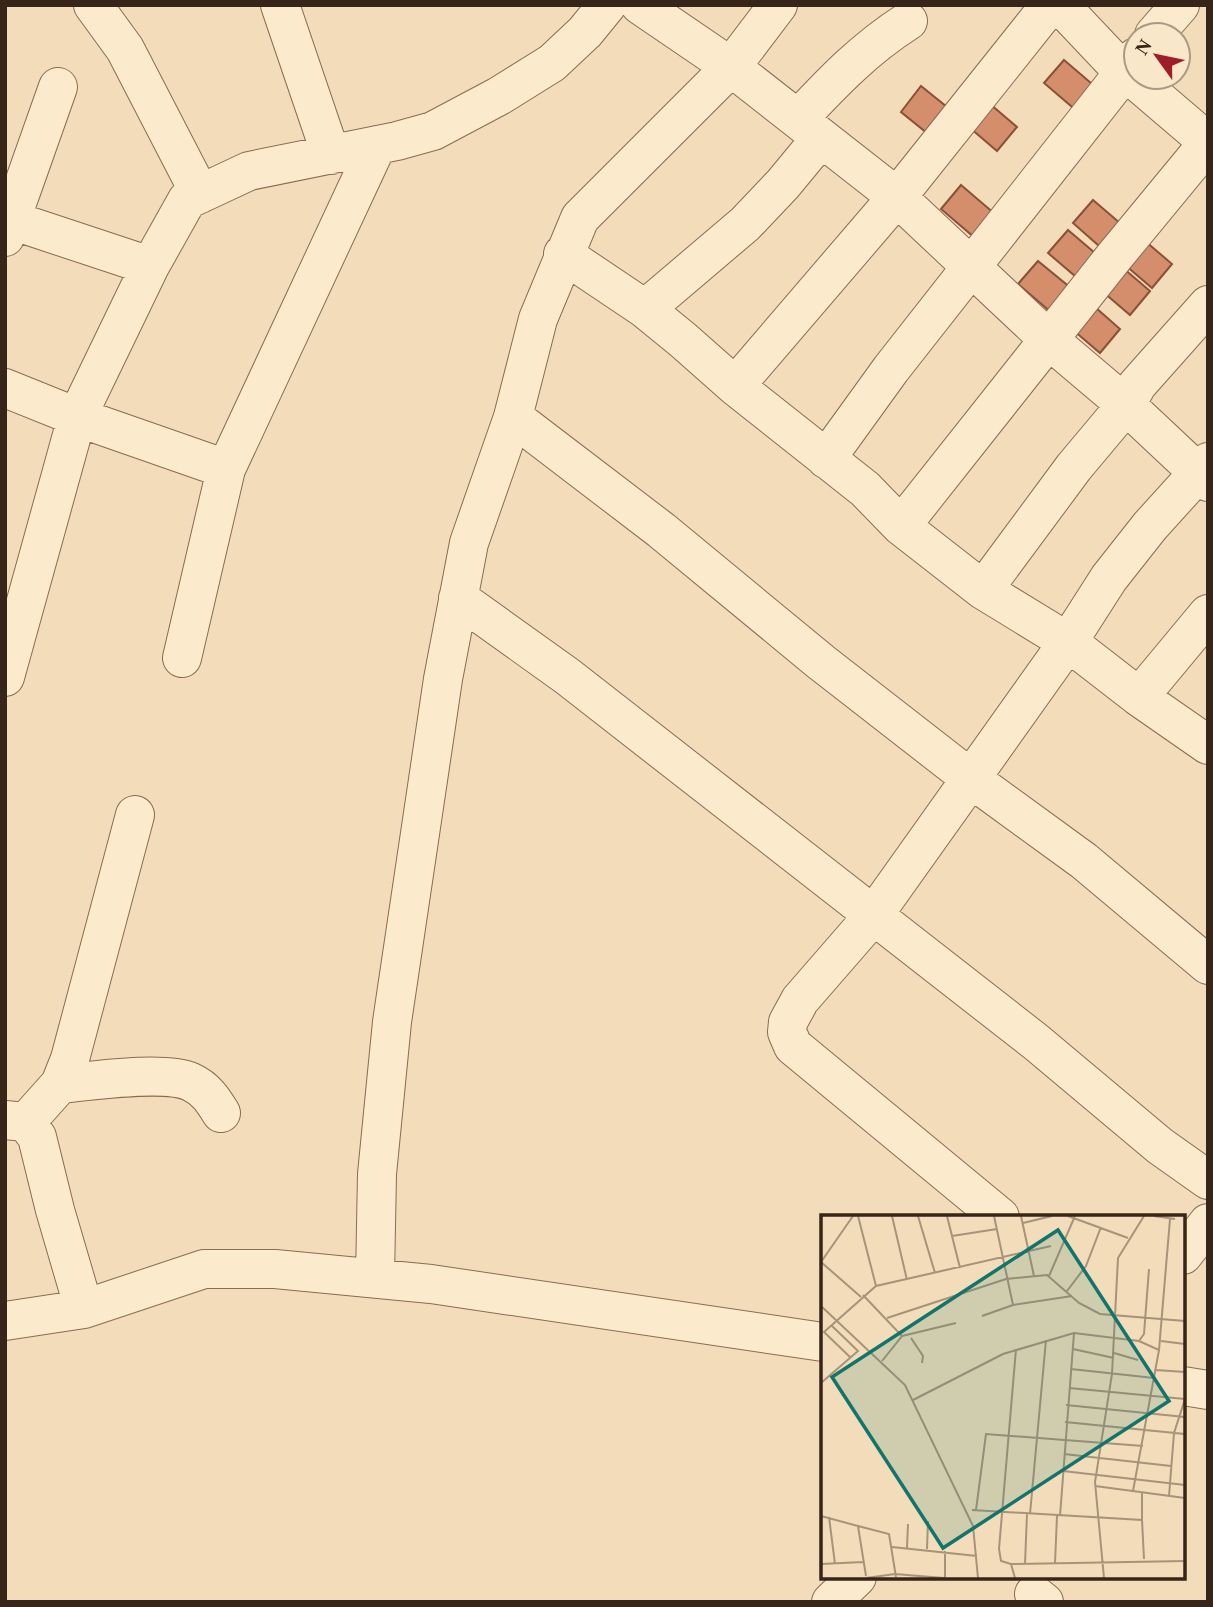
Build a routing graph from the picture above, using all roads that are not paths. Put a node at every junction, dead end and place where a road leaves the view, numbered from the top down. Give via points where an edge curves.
1 (93, 5) edge
2 (280, 5) edge
3 (607, 5) edge
4 (640, 5) edge
5 (778, 5) edge
6 (1050, 5) edge
7 (1060, 5) edge
8 (1180, 5) edge
9 (908, 21) dead end
10 (1166, 21) edge
11 (1122, 56) edge
12 (732, 67) junction
13 (1122, 73) edge
14 (58, 87) dead end
15 (1157, 91) edge
16 (809, 129) junction
17 (1208, 143) edge
18 (377, 145) junction
19 (331, 155) junction
20 (200, 194) junction
21 (897, 197) junction
22 (7, 225) edge
23 (564, 254) junction
24 (150, 266) junction
25 (971, 267) junction
26 (1208, 305) edge
27 (645, 309) junction
28 (1048, 339) junction
29 (735, 386) junction
30 (5, 388) edge
31 (1126, 405) junction
32 (77, 417) junction
33 (513, 417) junction
34 (826, 459) junction
35 (226, 469) junction
36 (1204, 473) edge
37 (901, 526) junction
38 (983, 590) junction
39 (458, 598) junction
40 (1208, 614) edge
41 (1068, 642) junction
42 (183, 658) dead end
43 (5, 677) edge
44 (1139, 697) junction
45 (1208, 745) edge
46 (970, 778) junction
47 (135, 815) dead end
48 (873, 916) junction
49 (1208, 965) edge
50 (60, 1084) junction
51 (221, 1113) dead end
52 (15, 1121) edge
53 (1208, 1181) edge
54 (998, 1215) edge
55 (1208, 1223) edge
56 (1185, 1252) edge
57 (375, 1278) junction
58 (84, 1309) junction
59 (5, 1321) edge
60 (821, 1342) edge
61 (1185, 1386) edge
62 (1208, 1390) edge
63 (855, 1579) edge
64 (831, 1602) edge

1 - 20 street via 125,49
2 - 19 street
3 - 18 street via 585,32 542,70 433,131
4 - 12 street
5 - 12 street
6 - 21 street
7 - 11 street
8 - 10 street
9 - 16 street via 852,63
12 - 16 street
12 - 23 street via 580,218
13 - 25 street
14 - 22 street
15 - 17 street
16 - 21 street
16 - 27 street via 783,184 745,224
17 - 28 street
18 - 19 street
18 - 35 street
19 - 20 street via 250,171
20 - 24 street via 187,200
21 - 25 street
21 - 29 street
22 - 24 street
23 - 27 street
23 - 33 street via 538,320
24 - 32 street
25 - 28 street
25 - 34 street
26 - 31 street via 1137,385
27 - 29 street
28 - 31 street
28 - 37 street
29 - 34 street
30 - 32 street
31 - 36 street
31 - 38 street
32 - 35 street
32 - 43 street
33 - 39 street via 469,543
33 - 46 street
34 - 37 street via 865,489
35 - 42 street
36 - 41 street via 1150,526
37 - 38 street
38 - 41 street
39 - 48 street via 567,676
39 - 57 street via 392,1022 377,1174
40 - 44 street
41 - 44 street
41 - 46 street
44 - 45 street
46 - 48 street
46 - 49 street via 1084,861
47 - 50 street
48 - 53 street
48 - 54 street via 800,1000 787,1032 793,1046
50 - 51 street via 138,1077 190,1081 208,1093
50 - 52 street
52 - 58 street via 37,1137
55 - 56 street
57 - 58 street via 275,1269 204,1269
57 - 60 street
58 - 59 street
61 - 62 street
63 - 64 street

